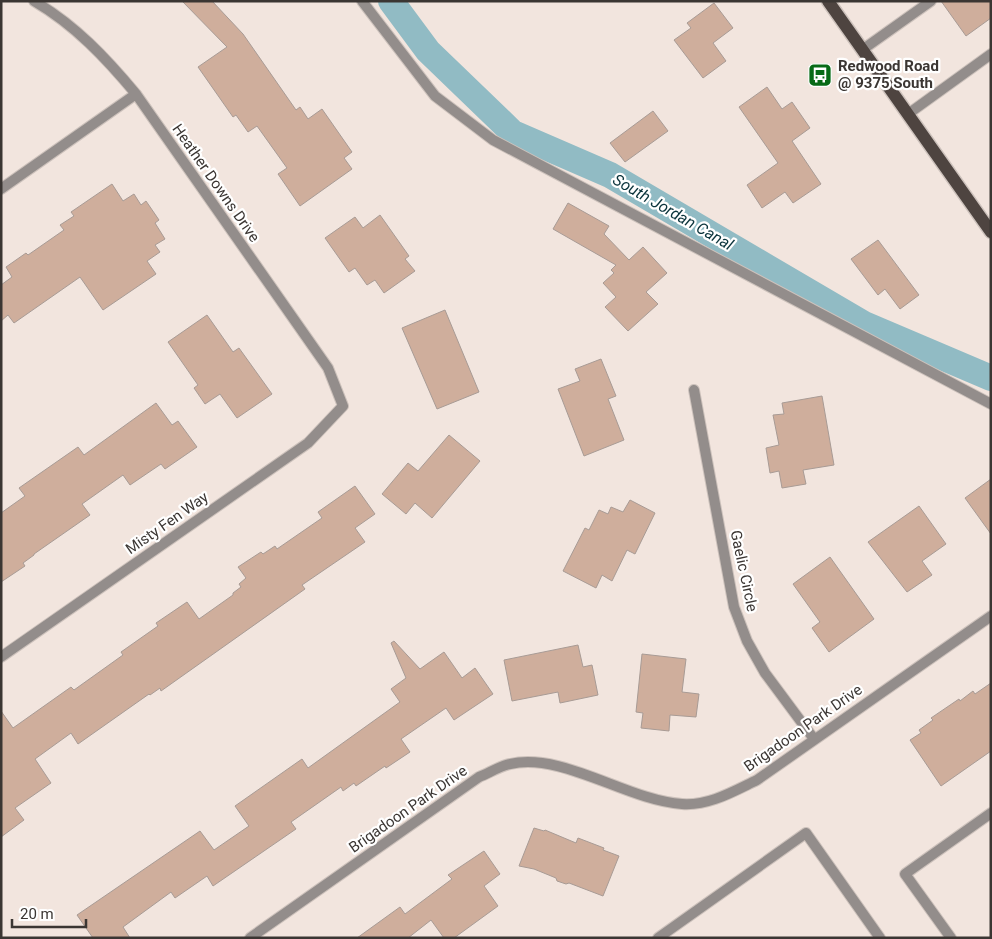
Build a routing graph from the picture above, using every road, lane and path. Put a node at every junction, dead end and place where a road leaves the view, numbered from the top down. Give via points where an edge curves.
1 (34, 1) edge
2 (362, 1) edge
3 (828, 1) edge
4 (931, 1) edge
5 (862, 50) junction
6 (991, 54) edge
7 (136, 94) junction
8 (908, 114) junction
9 (1, 189) edge
10 (991, 232) edge
11 (694, 390) dead end
12 (991, 404) edge
13 (343, 406) joint
14 (990, 617) edge
15 (1, 657) edge
16 (814, 739) junction
17 (991, 813) edge
18 (250, 938) edge
19 (658, 938) edge
20 (880, 938) edge
21 (951, 938) edge

1 - 7 street, Heather Downs Drive via 77,31
2 - 12 street via 435,96 493,140
3 - 5 main road
4 - 5 street
5 - 8 main road
6 - 8 street
7 - 9 street
7 - 13 street, Heather Downs Drive via 328,368
8 - 10 main road
11 - 16 street, Gaelic Circle via 734,607 747,641
13 - 15 street, Misty Fen Way via 308,443
14 - 16 street, Brigadoon Park Drive
16 - 18 street, Brigadoon Park Drive via 757,780 717,799 684,804 647,798 562,767 536,761 509,764 479,777
17 - 21 street via 905,874
19 - 20 street via 806,833

